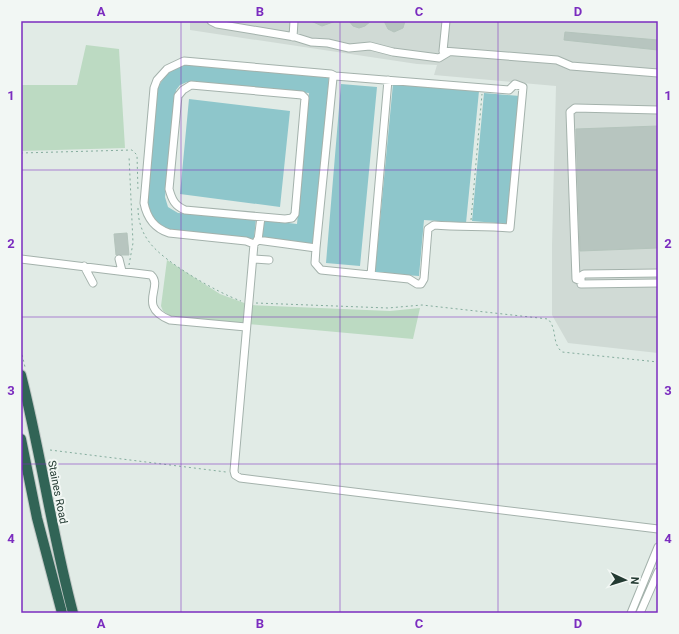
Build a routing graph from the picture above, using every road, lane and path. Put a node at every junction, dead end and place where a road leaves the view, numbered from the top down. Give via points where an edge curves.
1 (211, 21) edge
2 (294, 21) edge
3 (446, 21) edge
4 (293, 37) junction
5 (450, 51) junction
6 (658, 73) edge
7 (335, 76) junction
8 (388, 80) junction
9 (482, 89) junction
10 (658, 110) edge
11 (129, 156) dead end
12 (261, 217) junction
13 (470, 227) junction
14 (255, 242) junction
15 (316, 248) junction
16 (120, 259) dead end
17 (253, 259) junction
18 (21, 260) edge
19 (269, 260) dead end
20 (84, 266) junction
21 (124, 271) junction
22 (658, 273) edge
23 (371, 275) junction
24 (581, 281) junction
25 (94, 283) dead end
26 (658, 283) edge
27 (246, 327) junction
28 (21, 375) edge
29 (21, 439) edge
30 (50, 450) dead end
31 (234, 472) junction
32 (658, 529) edge
33 (658, 547) edge
34 (658, 572) edge
35 (62, 613) edge
36 (73, 613) edge
37 (631, 613) edge
38 (640, 613) edge

1 - 4 street
2 - 4 street
3 - 5 street via 443,51
4 - 5 street via 349,48 370,46 439,58
5 - 6 street via 557,60 571,66
7 - 8 street
7 - 14 street via 184,61 167,69 157,80 152,108 144,202 148,218 161,230 170,233
7 - 15 street
8 - 9 street
8 - 23 street
9 - 13 path
9 - 13 street via 509,90 515,84 524,90 510,228 476,225
10 - 24 street via 575,108 570,112 576,279
11 - 21 path via 133,243
12 - 12 street via 185,210 172,200 169,189 178,96 191,85 302,95 305,98 295,214 285,220
12 - 14 street
13 - 23 street via 434,225 428,230 424,279 421,284 409,279
14 - 15 street
14 - 17 street
15 - 23 street via 315,263 321,270
16 - 21 street
17 - 19 street
17 - 27 street
18 - 20 street
20 - 21 street
20 - 25 street
21 - 27 street via 153,277 155,282 152,302 157,313 163,317 170,320
22 - 24 street via 584,274
24 - 26 street via 581,284
27 - 31 street
28 - 36 highway, Staines Road
29 - 35 highway via 38,526
30 - 31 path
31 - 32 street via 240,478
33 - 37 street
34 - 38 street

